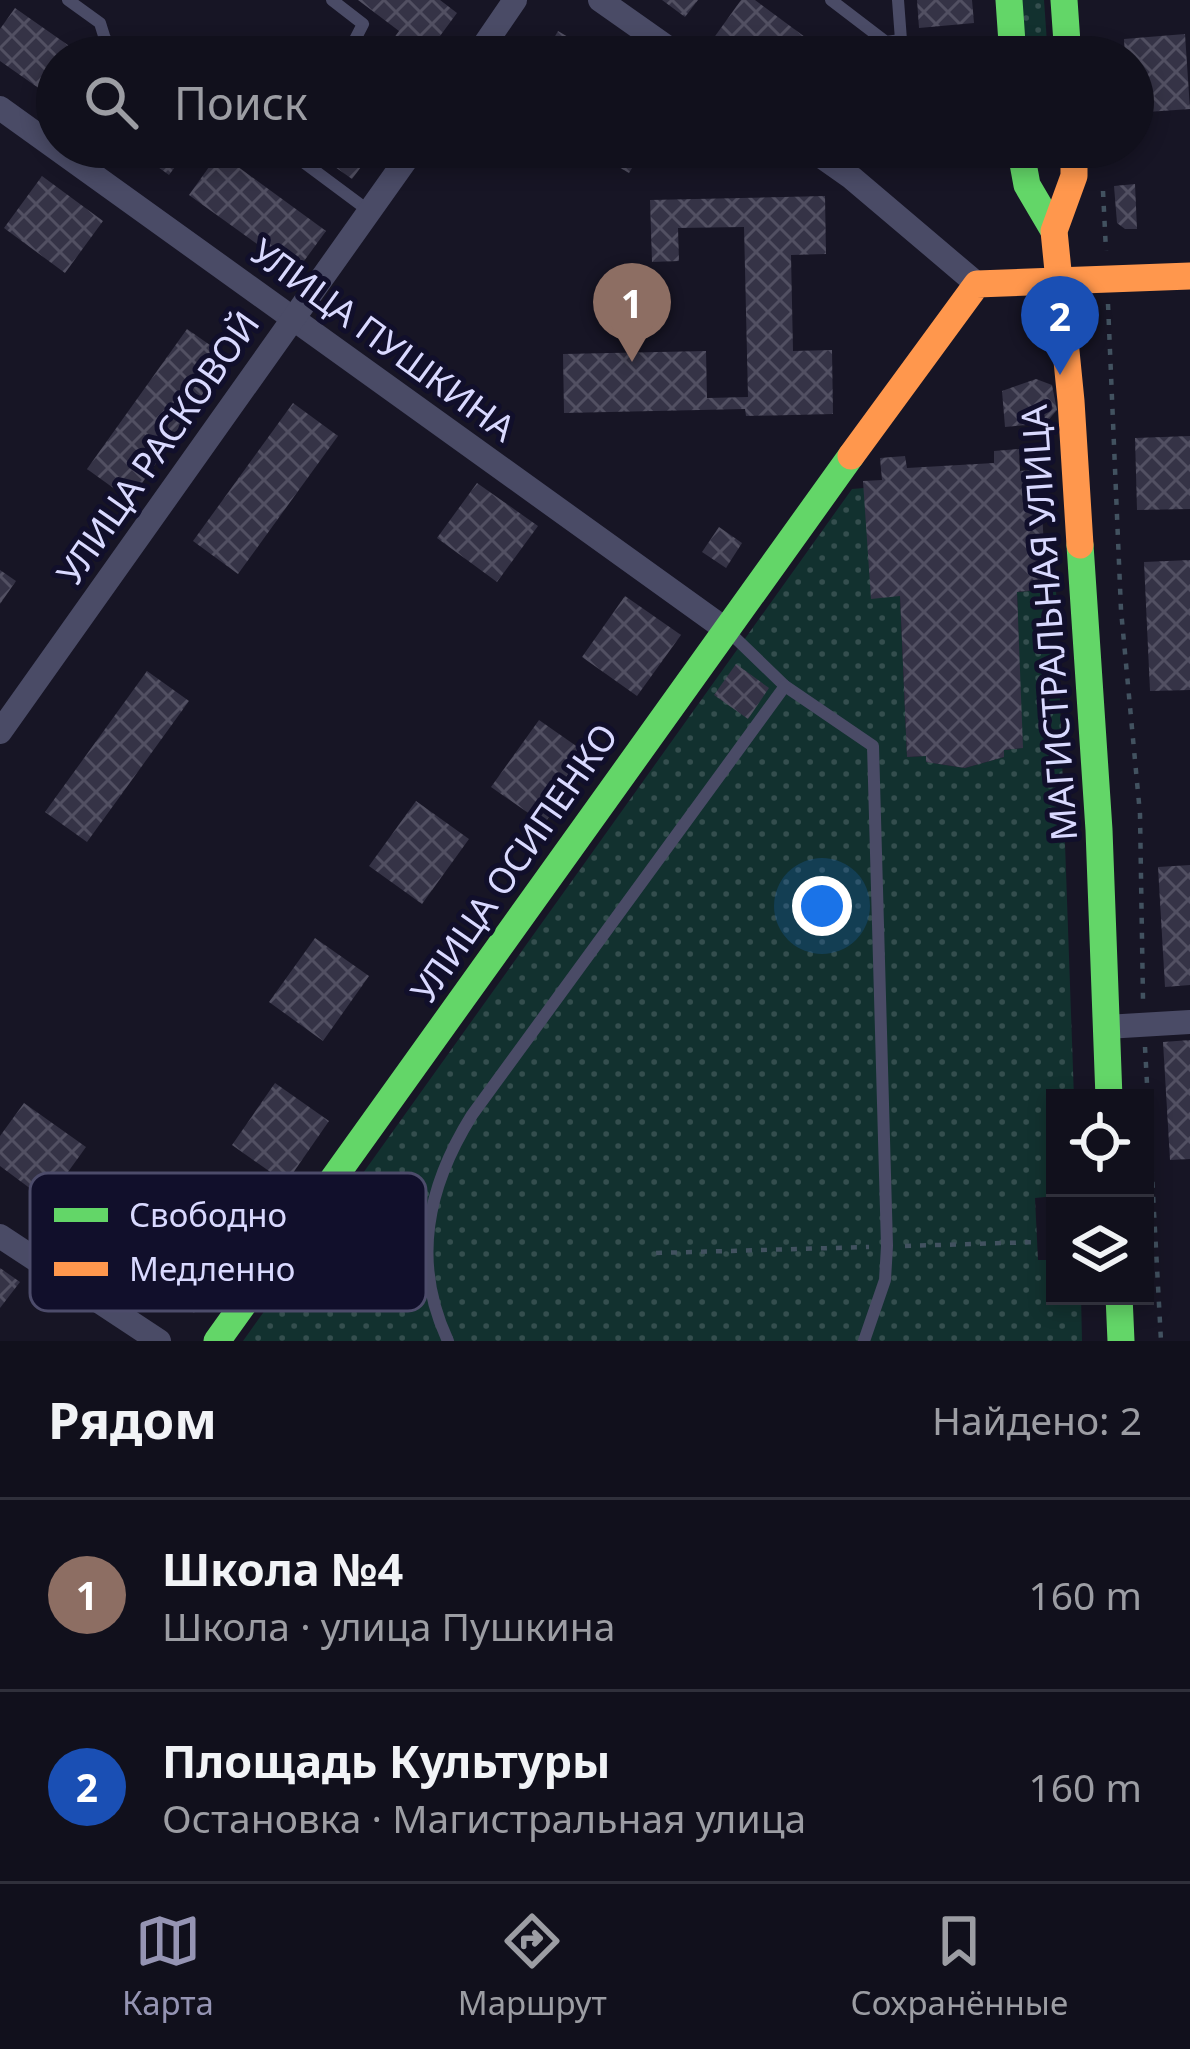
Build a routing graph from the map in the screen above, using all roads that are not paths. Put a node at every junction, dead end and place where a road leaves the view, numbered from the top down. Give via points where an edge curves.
1 (68, 0) edge
2 (332, 0) edge
3 (515, 0) edge
4 (601, 0) edge
5 (832, 0) edge
6 (898, 0) edge
7 (1009, 0) edge
8 (1064, 0) edge
9 (104, 36) edge
10 (356, 36) edge
11 (490, 36) edge
12 (652, 36) edge
13 (878, 36) edge
14 (901, 36) edge
15 (1012, 36) edge
16 (1067, 36) edge
17 (0, 108) edge
18 (36, 134) edge
19 (83, 168) edge
20 (311, 168) edge
21 (401, 168) edge
22 (838, 168) edge
23 (1024, 168) edge
24 (1074, 168) edge
25 (371, 212) junction
26 (1054, 231) junction
27 (1190, 276) edge
28 (1059, 279) junction
29 (976, 284) junction
30 (293, 320) junction
31 (725, 628) junction
32 (785, 686) junction
33 (0, 732) edge
34 (1190, 1022) edge
35 (1106, 1027) junction
36 (1109, 1089) edge
37 (337, 1173) edge
38 (0, 1236) edge
39 (30, 1256) edge
40 (1119, 1305) edge
41 (114, 1311) edge
42 (238, 1311) edge
43 (159, 1341) edge
44 (217, 1341) edge
45 (448, 1341) edge
46 (864, 1341) edge
47 (1121, 1341) edge

1 - 9 lane via 100,23
2 - 10 lane via 363,23
3 - 11 street
4 - 12 street
5 - 13 lane
6 - 14 lane
7 - 15 street
8 - 16 street
17 - 18 street, УЛИЦА ПУШКИНА
19 - 30 street, УЛИЦА ПУШКИНА
20 - 25 lane
21 - 25 street, УЛИЦА РАСКОВОЙ
22 - 29 street
23 - 26 street
24 - 26 street, МАГИСТРАЛЬНАЯ УЛИЦА
25 - 30 street, УЛИЦА РАСКОВОЙ
26 - 28 street, МАГИСТРАЛЬНАЯ УЛИЦА
27 - 28 street
28 - 29 street
28 - 35 street, МАГИСТРАЛЬНАЯ УЛИЦА
29 - 31 street, УЛИЦА ОСИПЕНКО
30 - 31 street, УЛИЦА ПУШКИНА
30 - 33 street, УЛИЦА РАСКОВОЙ
31 - 32 lane
31 - 37 street, УЛИЦА ОСИПЕНКО
32 - 45 lane via 452,1146 428,1247 429,1286
32 - 46 lane via 873,746 887,1246 885,1280
34 - 35 street
35 - 36 street, МАГИСТРАЛЬНАЯ УЛИЦА
38 - 39 street
40 - 47 street
41 - 43 street
42 - 44 street, УЛИЦА ОСИПЕНКО

